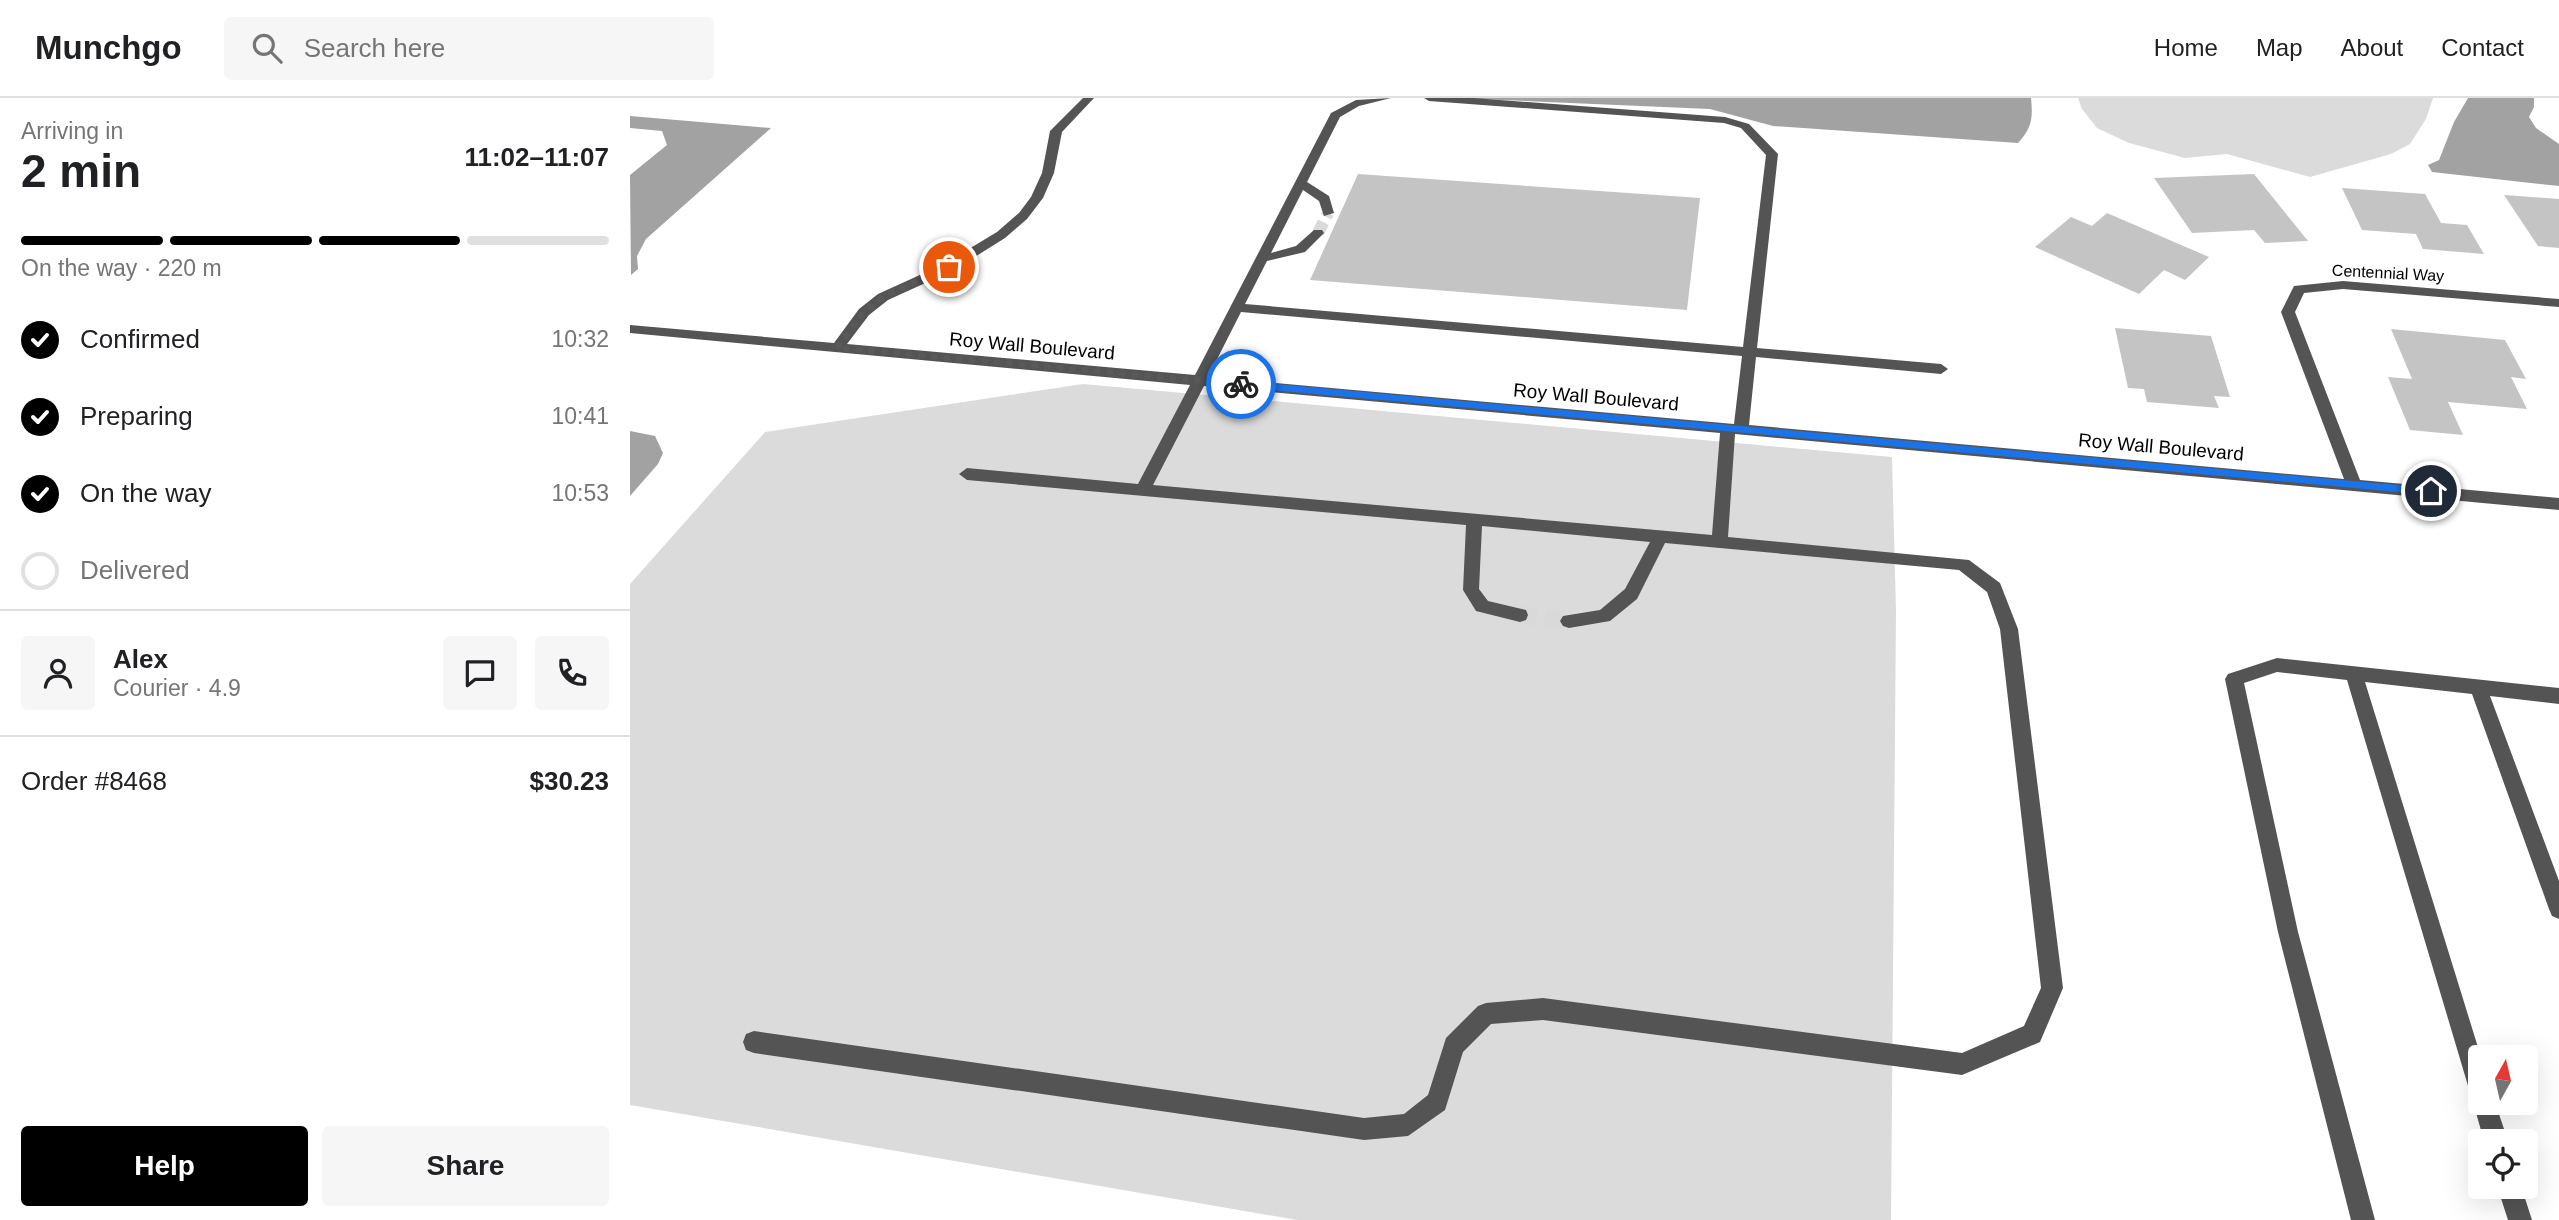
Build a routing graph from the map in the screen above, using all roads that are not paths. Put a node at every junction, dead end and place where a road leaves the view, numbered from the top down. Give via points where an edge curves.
1 (1089, 98) edge
2 (1386, 98) edge
3 (1429, 98) edge
4 (1300, 183) junction
5 (1328, 213) dead end
6 (1318, 233) tunnel mouth
7 (1262, 258) junction
8 (2559, 303) edge
9 (1236, 307) junction
10 (630, 329) edge
11 (837, 348) junction
12 (1750, 353) junction
13 (1941, 369) dead end
14 (1199, 380) junction
15 (1735, 429) junction
16 (967, 474) dead end
17 (2354, 484) junction
18 (1143, 490) junction
19 (2559, 504) edge
20 (1474, 520) junction
21 (1660, 537) junction
22 (1720, 542) junction
23 (1520, 615) tunnel mouth
24 (1569, 621) tunnel mouth
25 (2354, 674) junction
26 (2478, 687) junction
27 (2559, 696) edge
28 (2559, 909) edge
29 (754, 1042) dead end
30 (2468, 1049) edge
31 (2514, 1199) edge
32 (2363, 1220) edge
33 (2520, 1220) edge

1 - 11 street via 1056,131 1048,173 1023,216 949,267 883,297 864,312
2 - 4 street via 1356,103 1335,114
3 - 12 street via 1725,120 1745,126 1772,154
4 - 5 street via 1325,199
4 - 7 street
6 - 7 street via 1297,252
7 - 9 street
8 - 17 street, Centennial Way via 2343,285 2300,289 2288,312
9 - 12 street
9 - 14 street
10 - 11 street, Roy Wall Boulevard
11 - 14 street, Roy Wall Boulevard
12 - 13 street
12 - 15 street
14 - 15 street, Roy Wall Boulevard
14 - 18 street
15 - 17 street, Roy Wall Boulevard
15 - 22 street
16 - 18 street
17 - 19 street, Roy Wall Boulevard
18 - 20 street
20 - 21 street
20 - 23 street via 1471,590 1482,607
21 - 22 street
21 - 24 street via 1631,594 1604,616
22 - 29 street via 1963,564 1994,589 2009,629 2052,988 2032,1034 1962,1064 1543,1009 1486,1014 1454,1046 1437,1102 1408,1125 1364,1129
25 - 26 street
25 - 30 street
25 - 32 street via 2277,665 2234,679 2288,932
26 - 27 street
26 - 28 street
31 - 33 street

